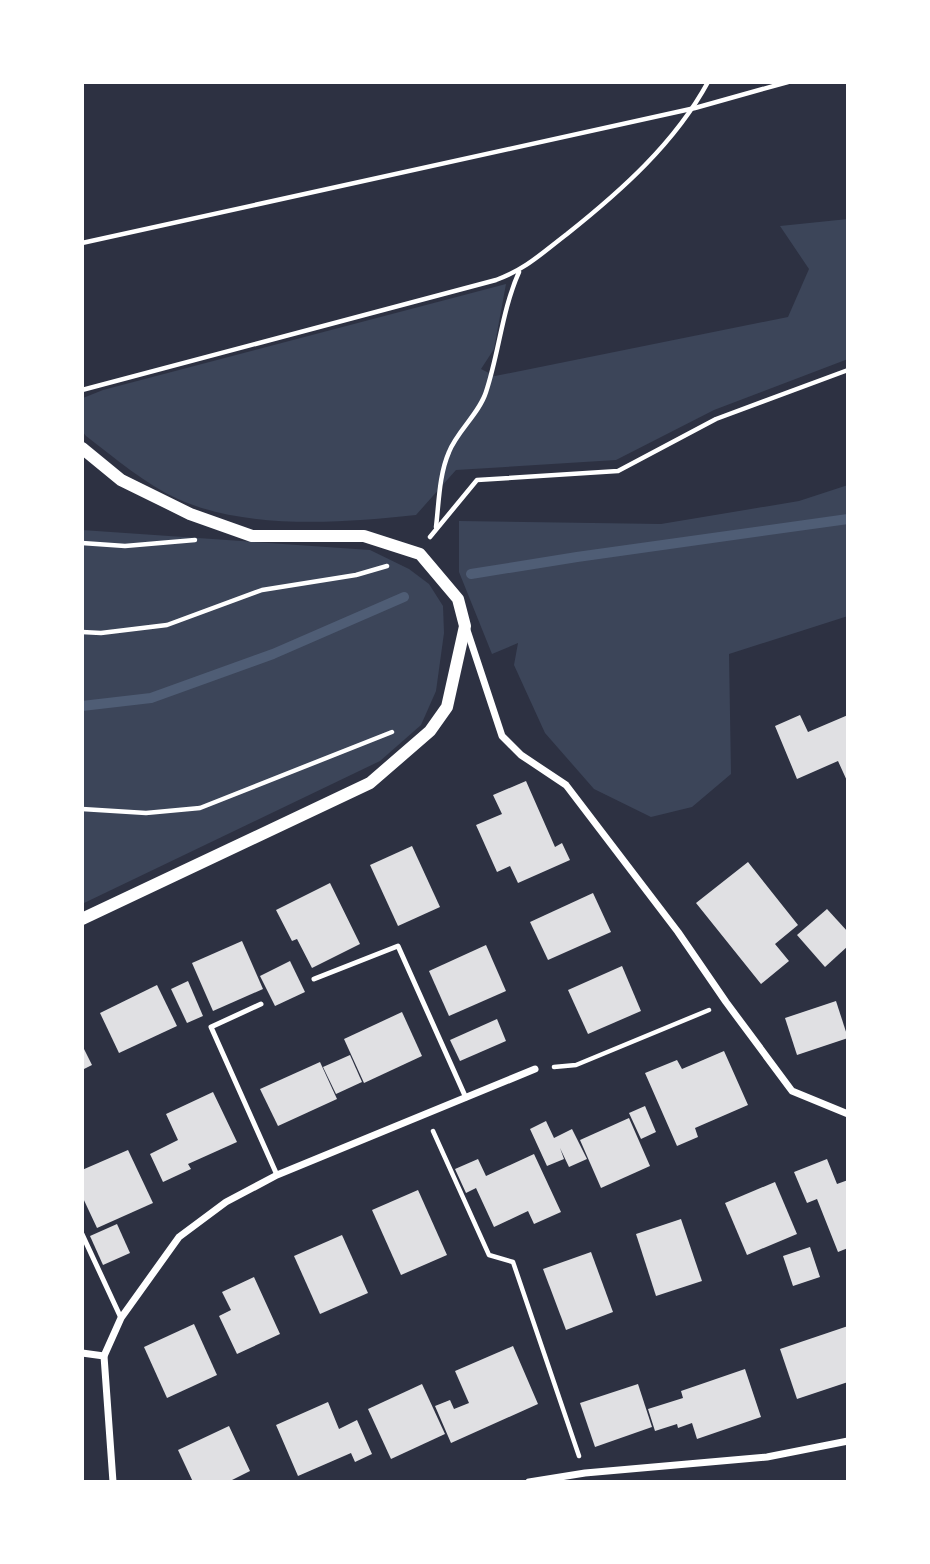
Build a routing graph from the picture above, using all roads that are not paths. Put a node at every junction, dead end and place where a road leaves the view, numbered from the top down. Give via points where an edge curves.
1 (82, 447) edge
2 (465, 626) junction
3 (82, 919) edge
4 (314, 979) dead end
5 (261, 1004) dead end
6 (535, 1069) road end
7 (466, 1098) junction
8 (848, 1114) edge
9 (277, 1175) junction
10 (82, 1234) edge
11 (121, 1318) junction
12 (82, 1353) edge
13 (104, 1356) junction
14 (848, 1441) edge
15 (113, 1482) edge
16 (529, 1482) edge

1 - 2 street via 121,480 190,514 252,536 364,536 419,554 458,598
2 - 3 street via 447,707 430,731 370,783
2 - 8 street via 502,736 521,755 566,785 792,1091
4 - 7 lane via 398,946
5 - 9 lane via 211,1027
6 - 7 street
7 - 9 street
9 - 11 street via 226,1202 179,1237
10 - 11 lane
11 - 13 street
12 - 13 street
13 - 15 street
14 - 16 street via 767,1457

